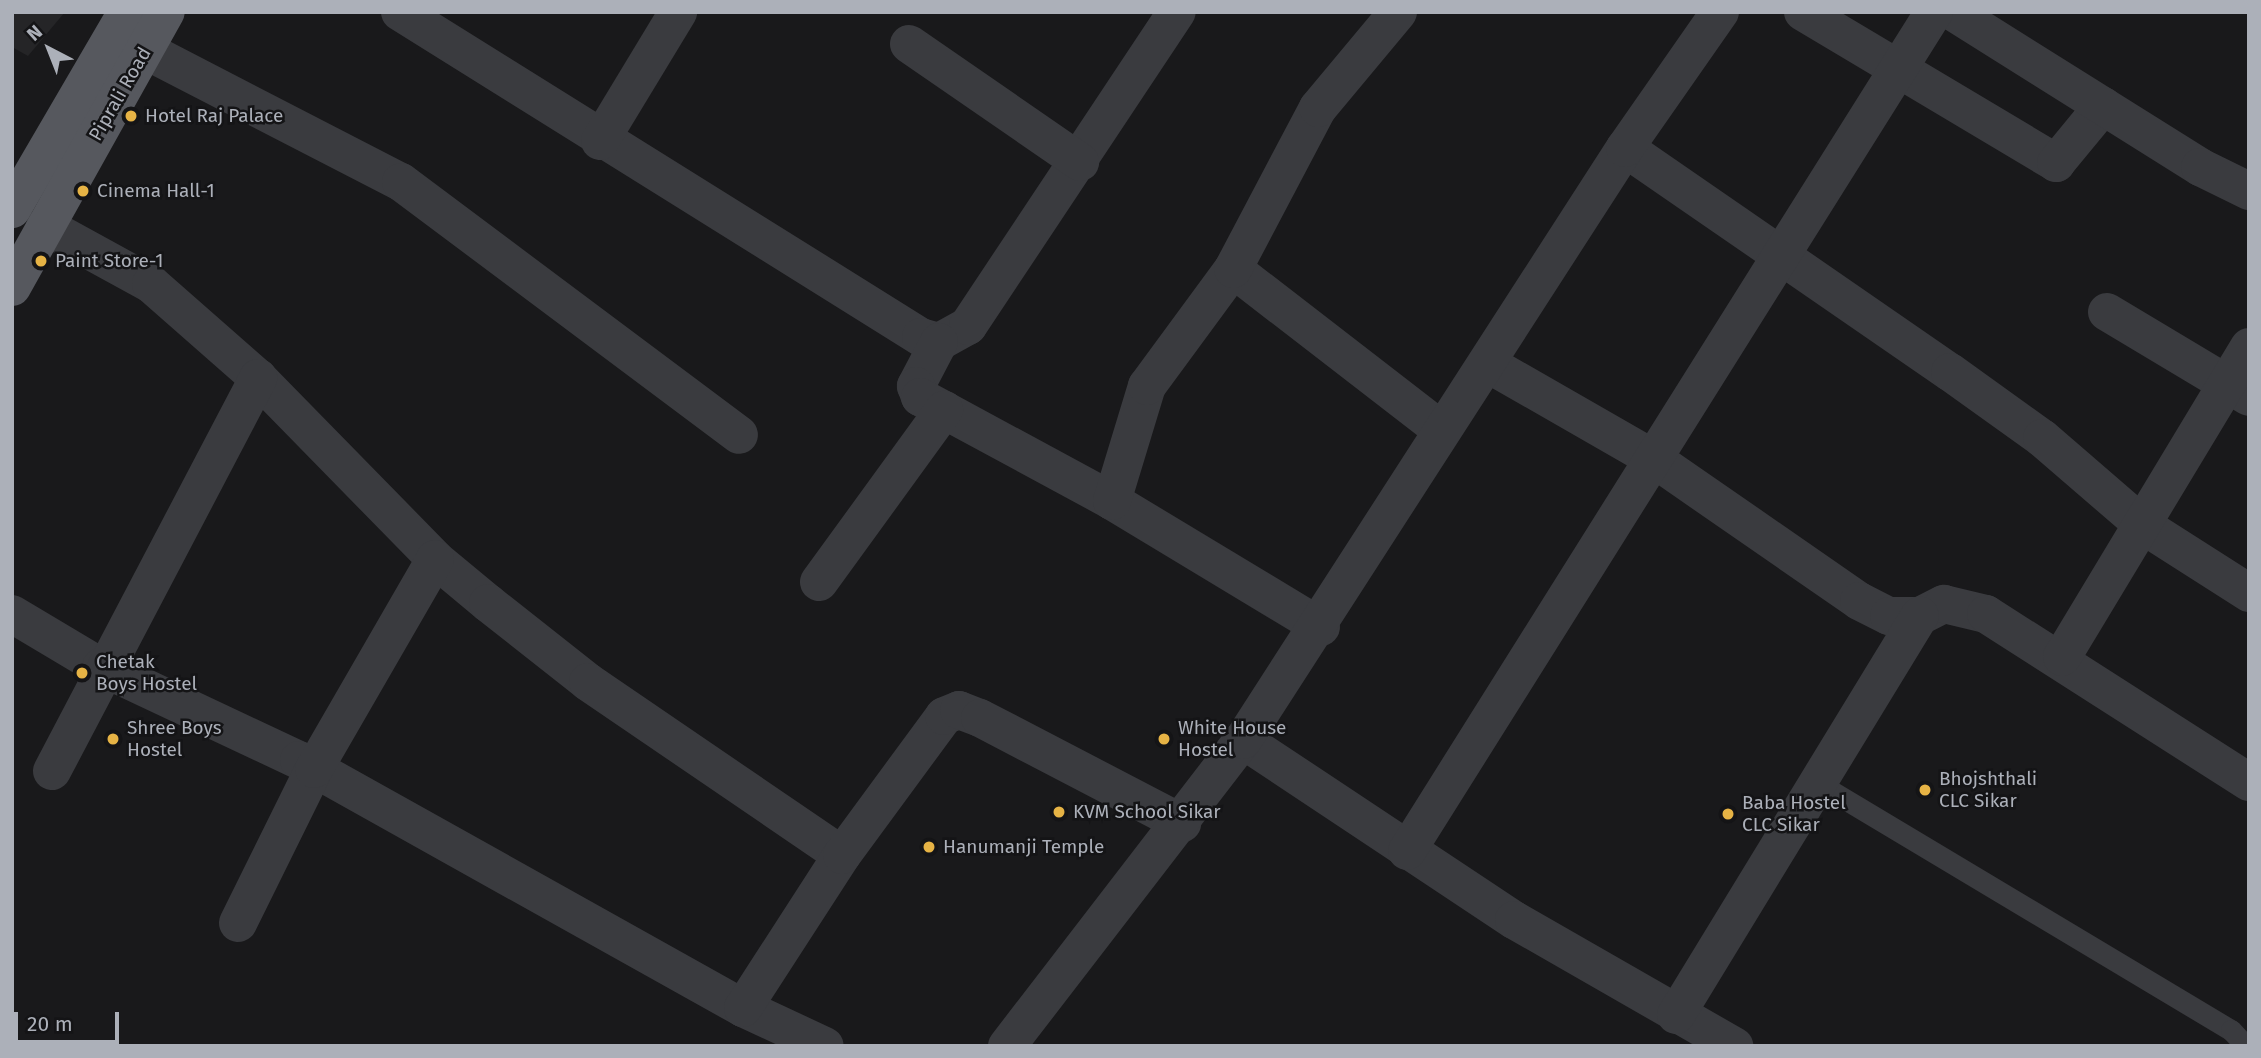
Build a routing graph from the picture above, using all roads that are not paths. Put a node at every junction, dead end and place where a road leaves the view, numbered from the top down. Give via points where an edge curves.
1 (127, 12) edge
2 (166, 12) edge
3 (400, 12) edge
4 (678, 12) edge
5 (1398, 12) edge
6 (1720, 12) edge
7 (1803, 12) edge
8 (1934, 12) edge
9 (1953, 12) edge
10 (1166, 17) edge
11 (909, 44) dead end
12 (145, 50) junction
13 (1899, 70) junction
14 (2103, 106) junction
15 (600, 141) junction
16 (1625, 148) junction
17 (1080, 162) junction
18 (2249, 191) edge
19 (25, 196) edge
20 (1784, 255) junction
21 (1233, 269) junction
22 (12, 286) edge
23 (2107, 312) dead end
24 (939, 342) junction
25 (2249, 347) edge
26 (1490, 365) junction
27 (258, 378) junction
28 (2240, 390) edge
29 (944, 410) junction
30 (1441, 430) junction
31 (739, 435) dead end
32 (1654, 459) junction
33 (1112, 501) junction
34 (2144, 526) junction
35 (435, 559) junction
36 (819, 582) dead end
37 (2249, 593) edge
38 (12, 614) edge
39 (1920, 616) junction
40 (1321, 627) junction
41 (2062, 657) junction
42 (101, 667) junction
43 (1243, 740) junction
44 (314, 769) junction
45 (52, 771) dead end
46 (2249, 782) edge
47 (1818, 783) junction
48 (1182, 823) junction
49 (1407, 851) junction
50 (842, 855) junction
51 (238, 923) dead end
52 (743, 1008) junction
53 (1676, 1015) junction
54 (825, 1046) edge
55 (1007, 1046) edge
56 (1734, 1046) edge
57 (2246, 1046) edge

1 - 19 main road
2 - 12 main road, Piprali Road
3 - 15 street
4 - 15 street
5 - 21 street via 1318,108
6 - 16 street
7 - 13 street
8 - 13 street
9 - 14 street
10 - 17 street
11 - 17 street
12 - 19 main road, Piprali Road
12 - 31 street via 401,182
13 - 14 street via 2056,163
13 - 20 street
14 - 18 street
15 - 24 street via 921,337
16 - 20 street
16 - 26 street
17 - 24 street via 968,326
19 - 22 main road, Piprali Road
19 - 27 street via 151,284
20 - 32 street
20 - 34 street via 2042,438
21 - 30 street
21 - 33 street via 1147,387
23 - 28 street
24 - 29 street via 916,393
25 - 28 street
26 - 30 street
26 - 32 street
27 - 35 street
27 - 42 street
28 - 34 street
29 - 33 street
29 - 36 street
30 - 40 street
32 - 39 street via 1859,601 1889,616
32 - 49 street
33 - 40 street
34 - 37 street
34 - 41 street
35 - 44 street
35 - 50 street via 588,682
38 - 42 street
39 - 41 street via 1944,604 1986,614
39 - 47 street
40 - 43 street
41 - 46 street
42 - 44 street
42 - 45 street
43 - 48 street
43 - 49 street
44 - 51 street
44 - 52 street
47 - 53 street
47 - 57 lane via 2231,1030
48 - 50 street via 958,710 928,733
48 - 55 street
49 - 53 street
50 - 52 street
52 - 54 street
53 - 56 street

